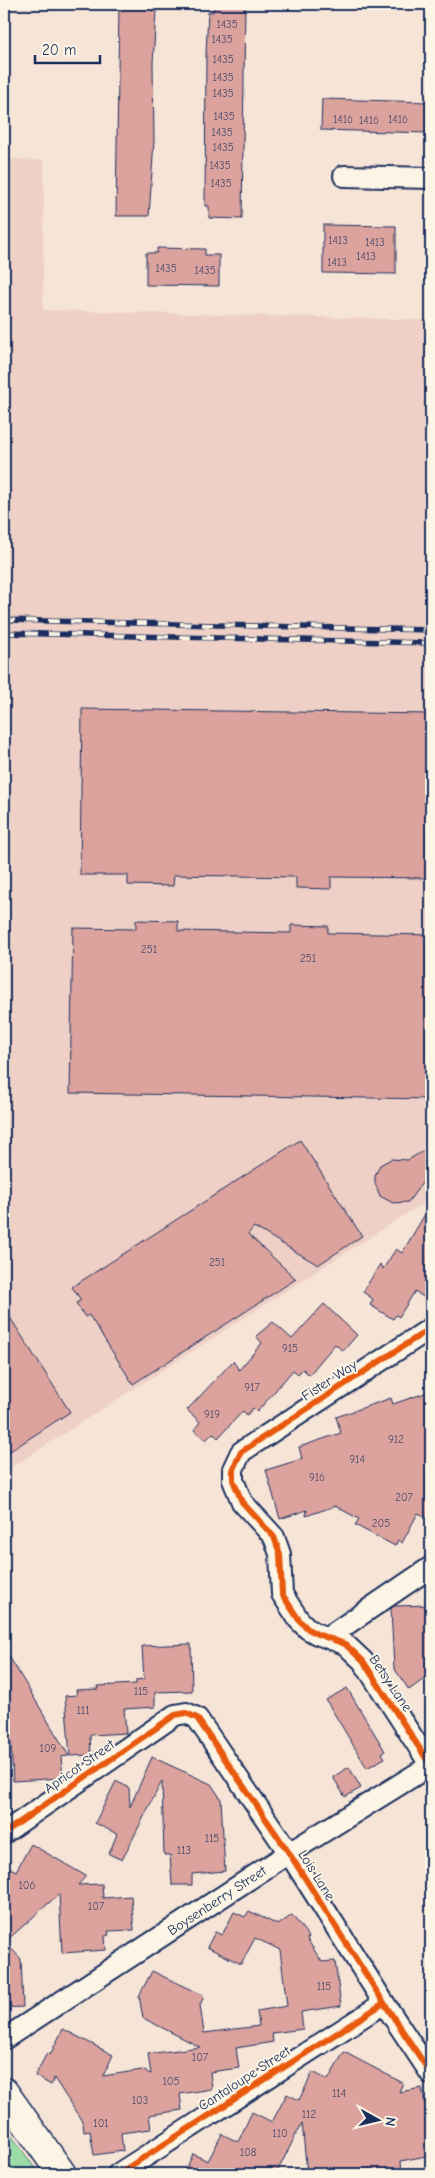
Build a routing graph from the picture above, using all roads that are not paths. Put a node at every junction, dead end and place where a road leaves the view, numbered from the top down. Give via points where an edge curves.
1 (344, 176) dead end
2 (431, 178) edge
3 (431, 1328) edge
4 (241, 1452) joint
5 (431, 1567) edge
6 (328, 1637) junction
7 (168, 1720) joint
8 (431, 1765) edge
9 (4, 1833) edge
10 (289, 1853) junction
11 (384, 2004) junction
12 (4, 2039) edge
13 (431, 2074) edge
14 (4, 2092) edge
15 (62, 2174) edge
16 (118, 2174) edge

1 - 2 street
3 - 4 street, Fister Way
4 - 6 street, Betsy Lane via 233,1469 233,1480 242,1502 274,1536 280,1554 282,1594 304,1624 317,1634
5 - 6 street
6 - 8 street, Betsy Lane via 345,1644 363,1661
7 - 9 street, Apricot Street
7 - 10 street, Lois Lane via 175,1715 186,1714 197,1718
8 - 10 street, Boysenberry Street
10 - 11 street, Lois Lane
10 - 12 street, Boysenberry Street
11 - 13 street, Lois Lane
11 - 16 street, Cantaloupe Street
14 - 15 street

